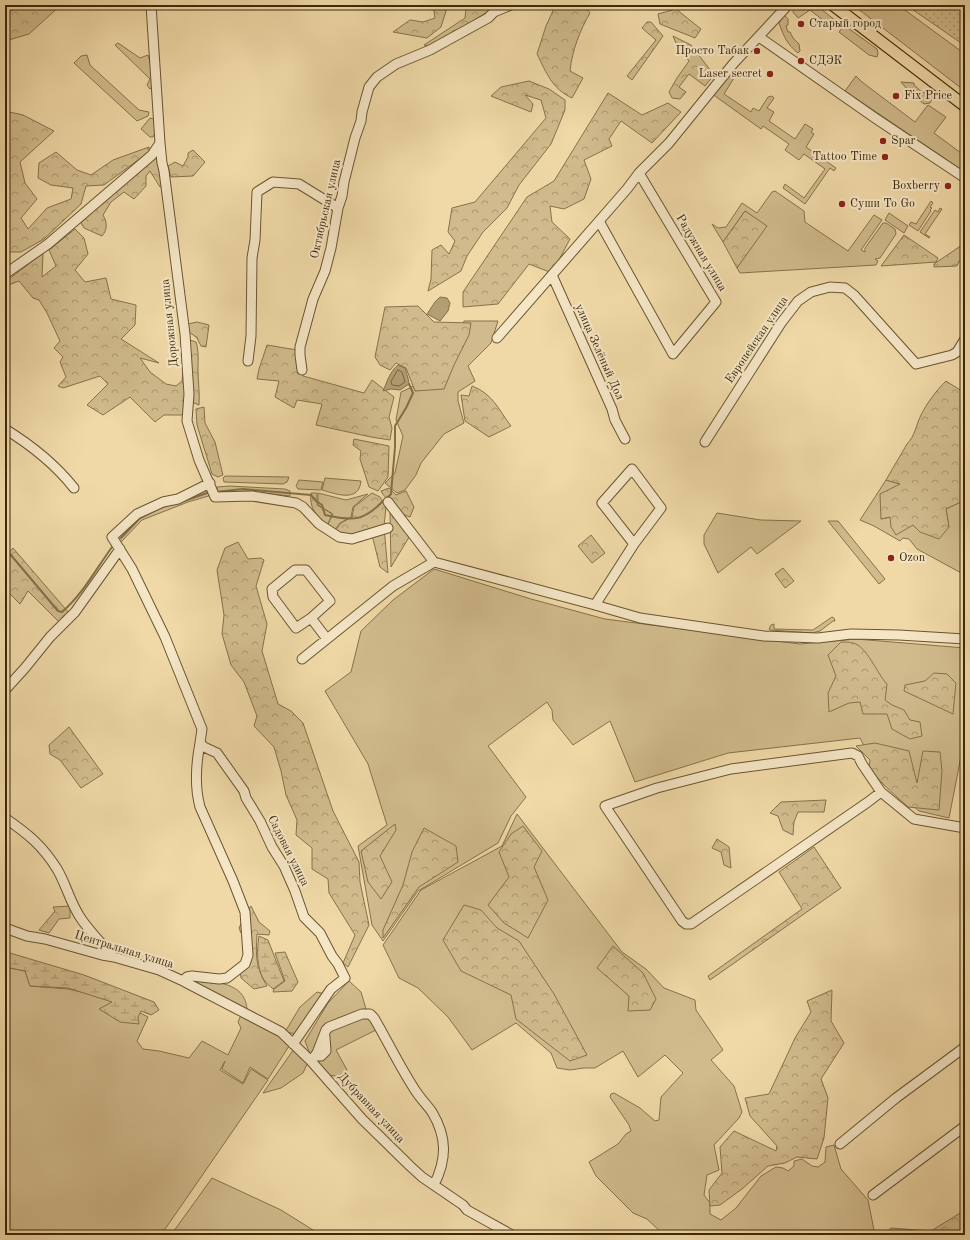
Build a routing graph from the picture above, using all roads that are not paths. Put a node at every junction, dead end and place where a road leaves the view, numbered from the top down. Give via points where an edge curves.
1 (151, 5) edge
2 (511, 5) edge
3 (788, 5) edge
4 (833, 5) edge
5 (759, 37) junction
6 (965, 106) edge
7 (160, 143) junction
8 (639, 173) junction
9 (965, 178) edge
10 (338, 208) junction
11 (599, 221) junction
12 (5, 274) edge
13 (552, 275) junction
14 (497, 338) dead end
15 (965, 339) edge
16 (248, 361) dead end
17 (302, 370) dead end
18 (5, 429) edge
19 (625, 439) dead end
20 (705, 442) dead end
21 (74, 488) dead end
22 (213, 490) junction
23 (388, 502) dead end
24 (388, 528) dead end
25 (634, 544) junction
26 (120, 549) junction
27 (434, 562) junction
28 (595, 605) junction
29 (311, 618) junction
30 (327, 639) junction
31 (965, 639) edge
32 (302, 659) dead end
33 (5, 690) edge
34 (200, 743) junction
35 (881, 792) junction
36 (5, 818) edge
37 (965, 828) edge
38 (5, 928) edge
39 (114, 957) junction
40 (182, 981) junction
41 (294, 1044) junction
42 (965, 1047) edge
43 (313, 1058) junction
44 (965, 1126) edge
45 (840, 1144) dead end
46 (434, 1185) junction
47 (872, 1194) dead end
48 (512, 1235) edge

1 - 7 street, Дорожная улица
2 - 10 street, Октябрьская улица via 494,12 488,18 430,50 396,64 377,77 369,87
3 - 5 street
4 - 6 main road
5 - 8 street via 733,64 667,145
5 - 9 street
7 - 12 street via 152,155 54,239
7 - 22 street, Дорожная улица via 185,334 188,421 199,460
8 - 11 street
8 - 11 street, Радужная улица via 716,302 673,354
10 - 16 street via 299,184 273,182 258,192 252,258 251,336
10 - 17 street, Октябрьская улица via 325,271 313,299 300,347
11 - 13 street
13 - 14 street
13 - 19 street, улица Зелёный Дол
15 - 20 street, Европейская улица via 952,356 916,364 845,288 830,287 811,292 798,301 781,323
18 - 21 street via 39,453 63,474
22 - 24 street via 296,503 319,524 339,537 352,539
22 - 26 street via 163,502 137,514 112,537
23 - 27 street
25 - 25 street via 661,508 632,469 602,502
25 - 28 street
26 - 33 street via 75,612
26 - 34 street via 136,575 165,636 202,729
27 - 28 street
27 - 30 street via 393,586
28 - 31 street via 640,618 758,635 818,638 851,634
29 - 29 street via 296,628 273,597 272,589 295,570 306,570 330,601
29 - 30 street
30 - 32 street
34 - 40 street via 196,782 198,799 245,912 248,955 245,964 223,980 192,976
34 - 41 street, Садовая улица via 217,753 244,791 284,866 304,917 320,933 345,978 331,989
35 - 35 street via 691,924 682,921 605,806 657,788 731,768 852,753 858,756
35 - 37 street via 914,819
36 - 39 street via 39,845 57,869 80,918
38 - 39 street, Центральная улица via 27,936
39 - 40 street, Центральная улица via 159,970
40 - 41 street, Центральная улица via 281,1032
41 - 43 street, Дубравная улица
42 - 45 street via 896,1098
43 - 46 street, Дубравная улица via 362,1118 410,1166
43 - 46 street via 329,1027 362,1014 370,1014 374,1018 441,1130 444,1154 440,1174
44 - 47 street
46 - 48 street, Дубравная улица via 467,1210

